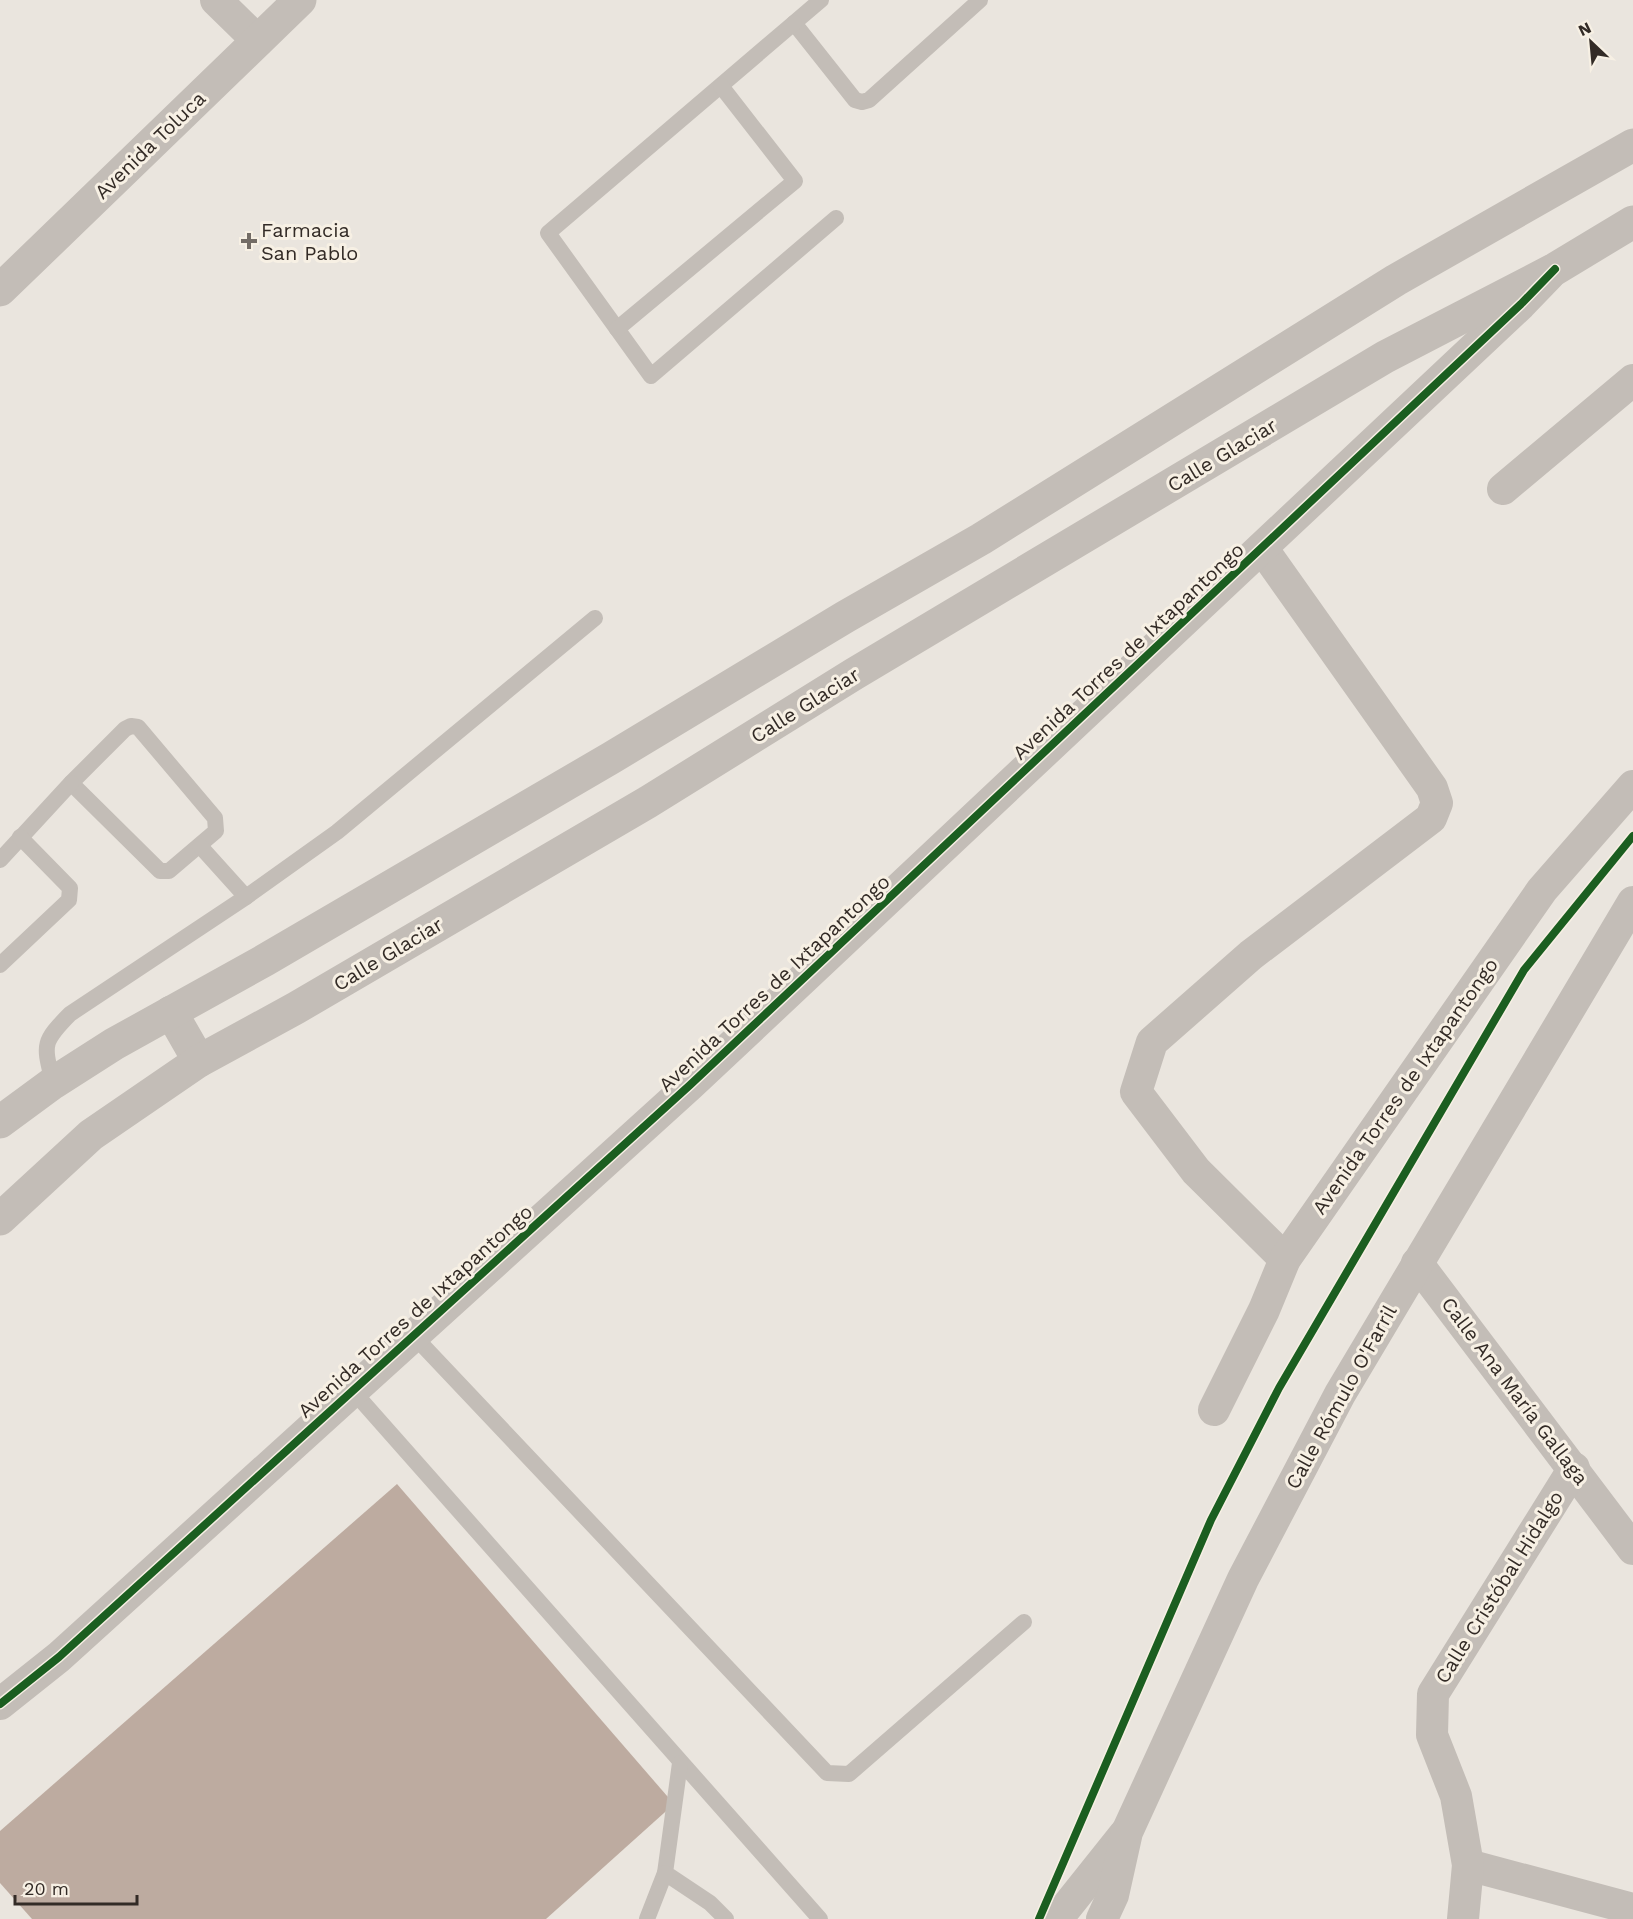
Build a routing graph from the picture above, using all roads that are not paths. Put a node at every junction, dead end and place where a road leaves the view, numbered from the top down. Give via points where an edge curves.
1 (216, 0) edge
2 (300, 0) edge
3 (821, 0) edge
4 (980, 0) edge
5 (794, 23) junction
6 (258, 41) junction
7 (721, 86) junction
8 (1633, 145) edge
9 (836, 218) dead end
10 (1633, 222) edge
11 (1554, 269) junction
12 (0, 290) edge
13 (617, 329) junction
14 (1633, 380) edge
15 (1503, 489) dead end
16 (1262, 548) junction
17 (595, 618) dead end
18 (71, 783) junction
19 (1633, 786) edge
20 (20, 837) junction
21 (200, 846) junction
22 (0, 860) edge
23 (246, 897) junction
24 (1629, 924) edge
25 (0, 965) edge
26 (171, 1012) junction
27 (199, 1061) junction
28 (52, 1083) junction
29 (0, 1122) edge
30 (0, 1219) edge
31 (1285, 1259) junction
32 (1417, 1263) junction
33 (412, 1334) junction
34 (352, 1391) junction
35 (1214, 1410) dead end
36 (1574, 1468) junction
37 (1633, 1549) edge
38 (1024, 1622) dead end
39 (0, 1704) edge
40 (680, 1762) junction
41 (1127, 1832) junction
42 (1468, 1865) junction
43 (665, 1873) junction
44 (1633, 1909) edge
45 (647, 1919) edge
46 (726, 1919) edge
47 (820, 1919) edge
48 (1057, 1919) edge
49 (1102, 1919) edge
50 (1463, 1919) edge

1 - 6 street
2 - 6 street, Avenida Toluca
3 - 5 lane
4 - 5 lane via 870,100 862,102 855,100
5 - 7 lane
6 - 12 street, Avenida Toluca
7 - 13 lane via 548,233
7 - 13 lane via 795,182
8 - 26 street via 1396,280 981,539
9 - 13 lane via 651,376
10 - 11 street, Calle Glaciar
11 - 16 street, Avenida Torres de Ixtapantongo
11 - 27 street, Calle Glaciar via 1385,357 854,674 648,802
14 - 15 street
16 - 31 street via 1432,788 1437,803 1431,818 1251,955 1152,1041 1136,1092 1196,1171
16 - 33 street, Avenida Torres de Ixtapantongo via 690,1085
17 - 23 lane via 337,832
18 - 20 lane
18 - 21 lane via 160,871 178,866
18 - 21 lane via 125,729 138,728 215,818 216,831
19 - 31 street, Avenida Torres de Ixtapantongo via 1542,890
20 - 22 lane
20 - 25 lane via 70,888 71,895
21 - 23 lane
23 - 28 lane via 70,1014 51,1033 45,1049
24 - 32 street, Calle Rómulo O'Farril
26 - 27 street
26 - 28 street
27 - 30 street, Calle Glaciar via 91,1135
28 - 29 street
31 - 35 street, Avenida Torres de Ixtapantongo
32 - 36 street, Calle Ana María Gallaga
32 - 41 street, Calle Rómulo O'Farril via 1340,1394 1243,1579
33 - 34 street, Avenida Torres de Ixtapantongo
33 - 38 lane via 827,1773 849,1774
34 - 39 street, Avenida Torres de Ixtapantongo via 59,1657
34 - 40 lane
36 - 37 street, Calle Ana María Gallaga
36 - 42 street, Calle Cristóbal Hidalgo via 1433,1694 1432,1735 1455,1796
40 - 43 lane
40 - 47 lane
41 - 48 street
41 - 49 street, Calle Rómulo O'Farril via 1113,1895
42 - 44 street
42 - 50 street, Calle Cristóbal Hidalgo
43 - 45 lane
43 - 46 lane via 710,1903

